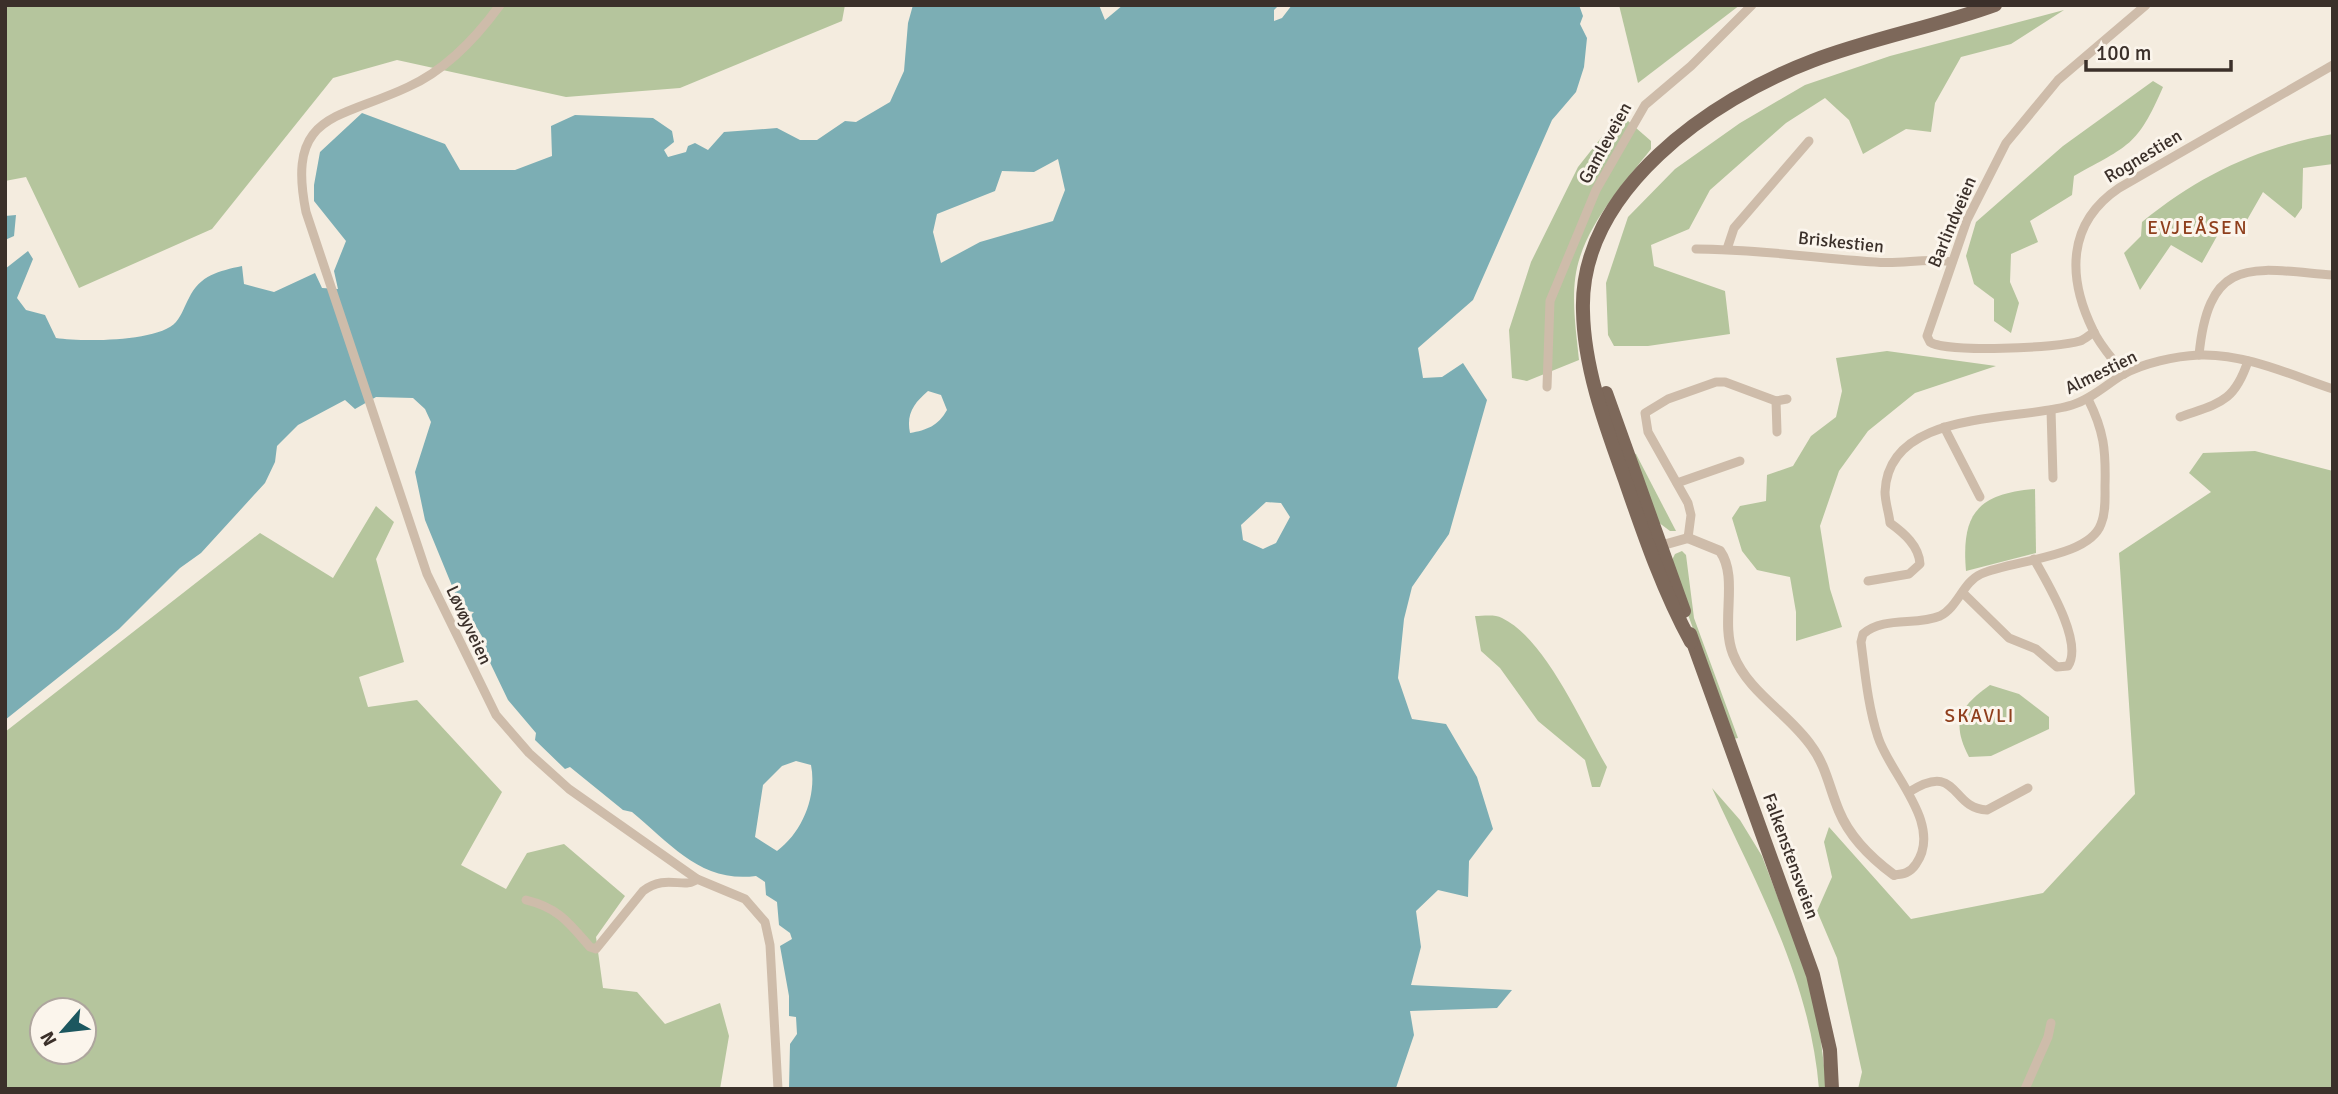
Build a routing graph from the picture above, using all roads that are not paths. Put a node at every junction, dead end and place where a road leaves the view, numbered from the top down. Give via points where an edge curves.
1 (500, 5) edge
2 (1752, 5) edge
3 (1995, 5) edge
4 (2146, 5) edge
5 (2333, 65) edge
6 (1809, 141) dead end
7 (1696, 249) dead end
8 (1727, 249) junction
9 (1952, 262) junction
10 (2333, 275) edge
11 (2094, 332) junction
12 (2199, 355) junction
13 (2248, 361) junction
14 (2124, 374) junction
15 (1547, 387) dead end
16 (2333, 389) edge
17 (2088, 398) junction
18 (1787, 399) dead end
19 (1776, 401) junction
20 (2052, 410) junction
21 (2180, 416) dead end
22 (1944, 427) junction
23 (1777, 432) dead end
24 (1740, 461) dead end
25 (2053, 478) dead end
26 (1677, 483) junction
27 (1980, 497) dead end
28 (1688, 538) junction
29 (1655, 548) junction
30 (2034, 559) junction
31 (1868, 581) dead end
32 (1963, 593) junction
33 (2028, 788) dead end
34 (1909, 792) junction
35 (1894, 875) joint
36 (696, 879) junction
37 (526, 900) dead end
38 (2051, 1023) dead end
39 (778, 1089) edge
40 (1832, 1089) edge
41 (2025, 1089) edge

1 - 36 street, Løvøyveien via 461,51 437,71 409,87 338,113 319,127 301,159 306,212 428,574 496,715 569,789
2 - 15 street, Gamleveien via 1645,105 1596,190 1550,301
3 - 29 main road, Falkenstensveien via 1812,61 1722,107 1665,149 1623,196 1595,244 1583,313 1605,424
4 - 9 street, Barlindveien via 2058,80 2009,138 1981,189
5 - 11 street, Rognestien via 2101,200 2090,214 2075,252 2079,288
6 - 8 street via 1734,228
7 - 8 street, Briskestien
8 - 9 street, Briskestien via 1875,262
9 - 11 street, Barlindveien via 1928,326 1927,336 1934,345 2034,346 2077,342
10 - 12 street via 2267,268 2227,281 2207,312
11 - 14 street, Rognestien
12 - 13 street, Almestien
12 - 14 street, Almestien
13 - 16 street, Almestien
13 - 21 street via 2240,386 2230,396
14 - 17 street, Almestien
17 - 20 street, Almestien
17 - 30 street via 2104,440 2101,525 2087,541
18 - 19 street
19 - 23 street
19 - 26 street via 1716,382 1650,409 1644,421 1648,432
20 - 22 street, Almestien
20 - 25 street, Almestien
22 - 27 street
22 - 31 street, Almestien via 1906,448 1887,480 1891,523 1907,535 1920,564 1909,574
24 - 26 street
26 - 28 street via 1691,515
28 - 29 street
28 - 35 street via 1710,545 1725,558 1726,626 1739,666 1755,689 1807,740 1824,768 1847,828
29 - 40 main road, Falkenstensveien via 1672,605 1691,642 1813,975 1823,1011
30 - 32 street via 1983,573
30 - 32 street via 2064,614 2072,653 2071,662 2063,668 2009,638
32 - 34 street via 1941,615 1875,626 1863,634 1878,740
33 - 34 street via 1987,810 1940,780 1928,780
34 - 35 street via 1917,809 1923,852 1908,872
36 - 37 street, Løvøyveien via 688,884 652,884 596,949 563,916 547,905
36 - 39 street, Løvøyveien via 745,899 765,922
38 - 41 street

